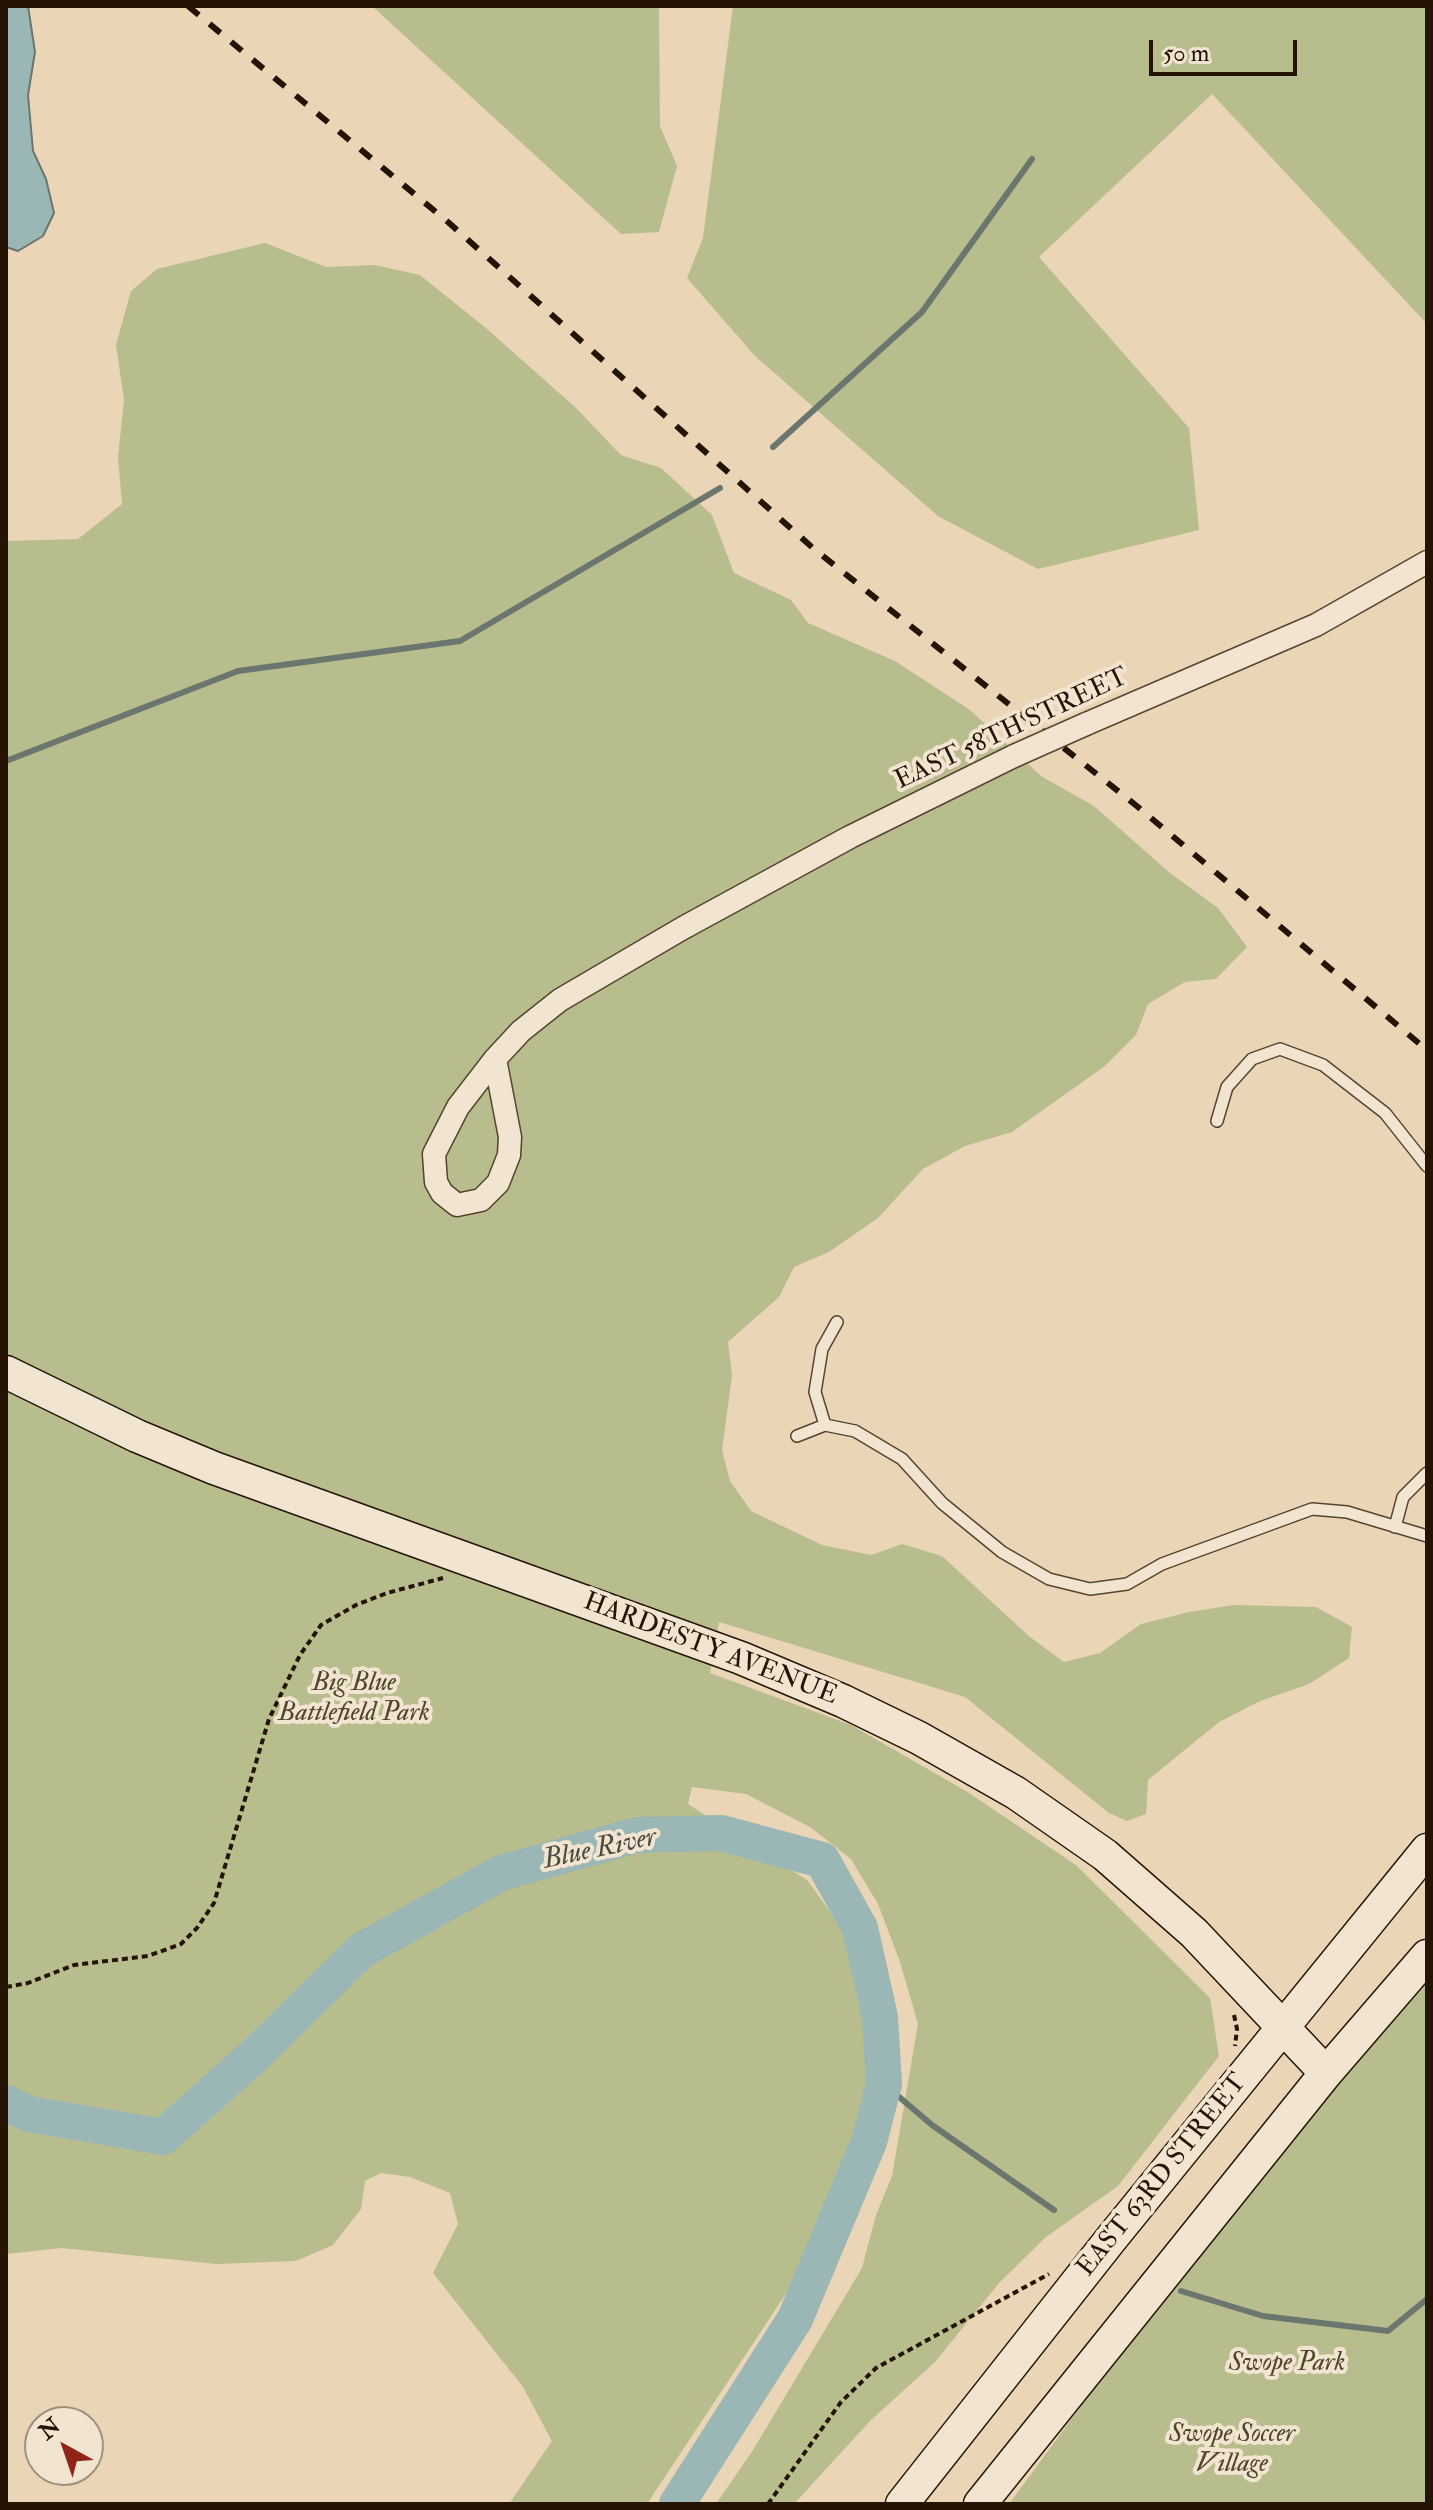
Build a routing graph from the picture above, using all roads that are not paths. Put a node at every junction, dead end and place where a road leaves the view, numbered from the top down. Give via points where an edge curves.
1 (1427, 562) edge
2 (495, 1059) junction
3 (1217, 1121) dead end
4 (1427, 1166) edge
5 (837, 1322) dead end
6 (6, 1372) edge
7 (825, 1425) junction
8 (797, 1436) dead end
9 (1427, 1473) edge
10 (1395, 1527) junction
11 (1427, 1536) edge
12 (1427, 1850) edge
13 (1427, 1956) edge
14 (1283, 2026) junction
15 (1326, 2073) junction
16 (902, 2504) edge
17 (980, 2504) edge

1 - 2 street, EAST 58TH STREET, bridge via 1316,625 1014,756 850,837 560,1000
2 - 2 street, EAST 58TH STREET via 509,1155 498,1183 481,1200 457,1205 436,1182 434,1154 458,1107
3 - 4 lane via 1227,1087 1252,1059 1280,1049 1323,1065 1385,1113
5 - 7 lane via 822,1349 815,1392
6 - 14 main road, HARDESTY AVENUE via 214,1468 741,1658 919,1738 1016,1793 1105,1855 1194,1933
7 - 8 lane
7 - 10 lane via 855,1431 902,1459 942,1503 1002,1552 1049,1579 1090,1589 1127,1584 1162,1564 1312,1509 1347,1512
9 - 10 lane via 1403,1497
10 - 11 lane
12 - 14 main road, EAST 63RD STREET
13 - 15 main road
14 - 15 main road, HARDESTY AVENUE
14 - 16 main road, EAST 63RD STREET
15 - 17 main road

